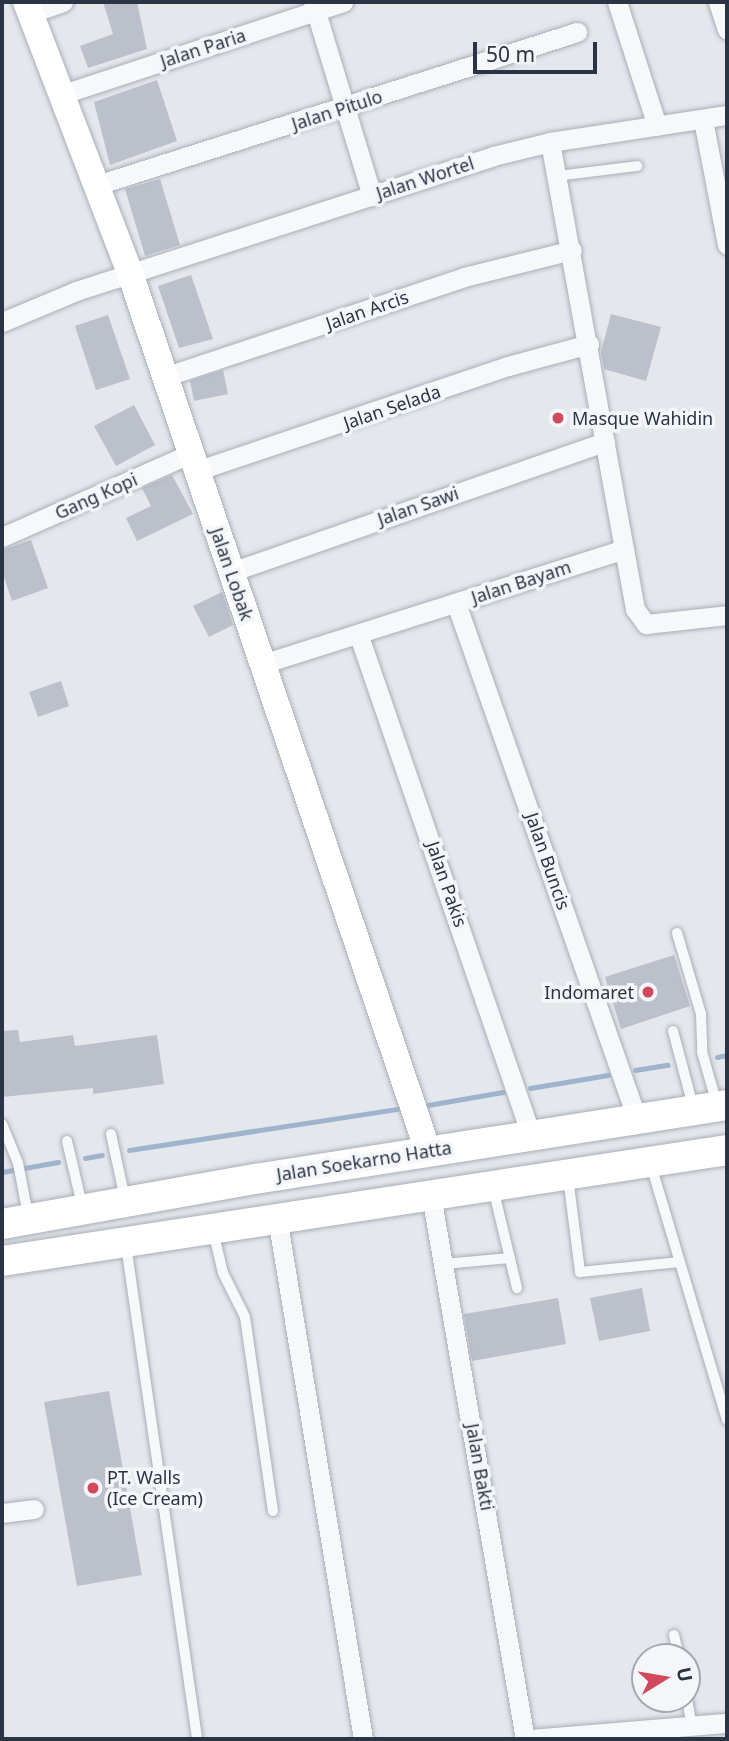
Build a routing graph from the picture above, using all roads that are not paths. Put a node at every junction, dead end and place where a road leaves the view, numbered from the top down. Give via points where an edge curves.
1 (63, 2) edge
2 (342, 2) edge
3 (617, 2) edge
4 (718, 2) edge
5 (314, 6) edge
6 (28, 7) edge
7 (727, 30) edge
8 (577, 32) dead end
9 (63, 94) junction
10 (343, 108) junction
11 (727, 115) edge
12 (703, 120) junction
13 (657, 126) junction
14 (550, 142) junction
15 (637, 166) dead end
16 (557, 176) junction
17 (97, 185) junction
18 (372, 196) junction
19 (727, 245) edge
20 (572, 250) junction
21 (131, 273) junction
22 (2, 322) edge
23 (589, 344) junction
24 (164, 377) junction
25 (605, 442) junction
26 (193, 463) junction
27 (2, 537) edge
28 (624, 549) junction
29 (232, 572) junction
30 (456, 603) junction
31 (727, 614) edge
32 (359, 636) junction
33 (262, 664) junction
34 (677, 933) dead end
35 (673, 1031) dead end
36 (713, 1107) edge
37 (637, 1119) junction
38 (2, 1124) edge
39 (111, 1133) dead end
40 (531, 1135) junction
41 (67, 1141) dead end
42 (727, 1150) edge
43 (428, 1151) junction
44 (650, 1161) junction
45 (568, 1173) junction
46 (492, 1184) junction
47 (431, 1195) junction
48 (125, 1203) junction
49 (83, 1210) junction
50 (277, 1217) junction
51 (15, 1221) edge
52 (212, 1227) junction
53 (125, 1241) junction
54 (510, 1258) junction
55 (2, 1261) edge
56 (680, 1262) junction
57 (444, 1264) junction
58 (517, 1287) dead end
59 (727, 1420) edge
60 (34, 1509) dead end
61 (274, 1511) dead end
62 (2, 1513) edge
63 (674, 1634) dead end
64 (676, 1643) edge
65 (689, 1713) edge
66 (727, 1723) edge
67 (692, 1728) junction
68 (197, 1739) edge
69 (363, 1739) edge
70 (525, 1739) edge
71 (531, 1739) edge

1 - 6 street
2 - 5 street, Jalan Paria
3 - 13 street
4 - 7 street
5 - 9 street, Jalan Paria
5 - 10 street
6 - 9 main road, Jalan Lobak
8 - 10 street, Jalan Pitulo
9 - 17 main road, Jalan Lobak
10 - 17 street, Jalan Pitulo
10 - 18 street
11 - 12 street, Jalan Wortel
12 - 13 street, Jalan Wortel
12 - 19 street
13 - 14 street, Jalan Wortel
14 - 16 street
14 - 18 street, Jalan Wortel
15 - 16 lane
16 - 20 street
17 - 21 main road, Jalan Lobak
18 - 21 street, Jalan Wortel
20 - 23 street
20 - 24 street, Jalan Arcis via 464,277
21 - 22 street, Jalan Wortel
21 - 24 main road, Jalan Lobak
23 - 25 street
23 - 26 street, Jalan Selada
24 - 26 main road, Jalan Lobak
25 - 28 street
25 - 29 street, Jalan Sawi
26 - 27 street, Gang Kopi
26 - 29 main road, Jalan Lobak
28 - 30 street, Jalan Bayam
28 - 31 street via 635,609 646,624
29 - 33 main road, Jalan Lobak
30 - 32 street, Jalan Bayam
30 - 37 street, Jalan Buncis
32 - 33 street, Jalan Bayam
32 - 40 street, Jalan Pakis
33 - 43 main road, Jalan Lobak
34 - 36 lane via 701,1014 702,1052
35 - 36 lane
36 - 37 main road, Jalan Soekarno Hatta
37 - 40 main road, Jalan Soekarno Hatta
38 - 51 lane via 21,1181
39 - 48 lane
40 - 43 main road, Jalan Soekarno Hatta
41 - 49 lane
42 - 44 main road
43 - 48 main road, Jalan Soekarno Hatta
44 - 45 main road
44 - 56 lane
45 - 46 main road
45 - 56 lane via 580,1272
46 - 47 main road
46 - 54 lane
47 - 50 main road
47 - 57 street, Jalan Bakti
48 - 49 main road, Jalan Soekarno Hatta
49 - 51 main road, Jalan Soekarno Hatta
50 - 52 main road
50 - 69 street
52 - 53 main road
52 - 61 lane via 223,1273 245,1317
53 - 55 main road
53 - 68 lane
54 - 57 lane
54 - 58 lane
56 - 59 lane
57 - 70 street, Jalan Bakti
60 - 62 street
63 - 64 lane
65 - 67 lane
66 - 67 street
67 - 71 street

